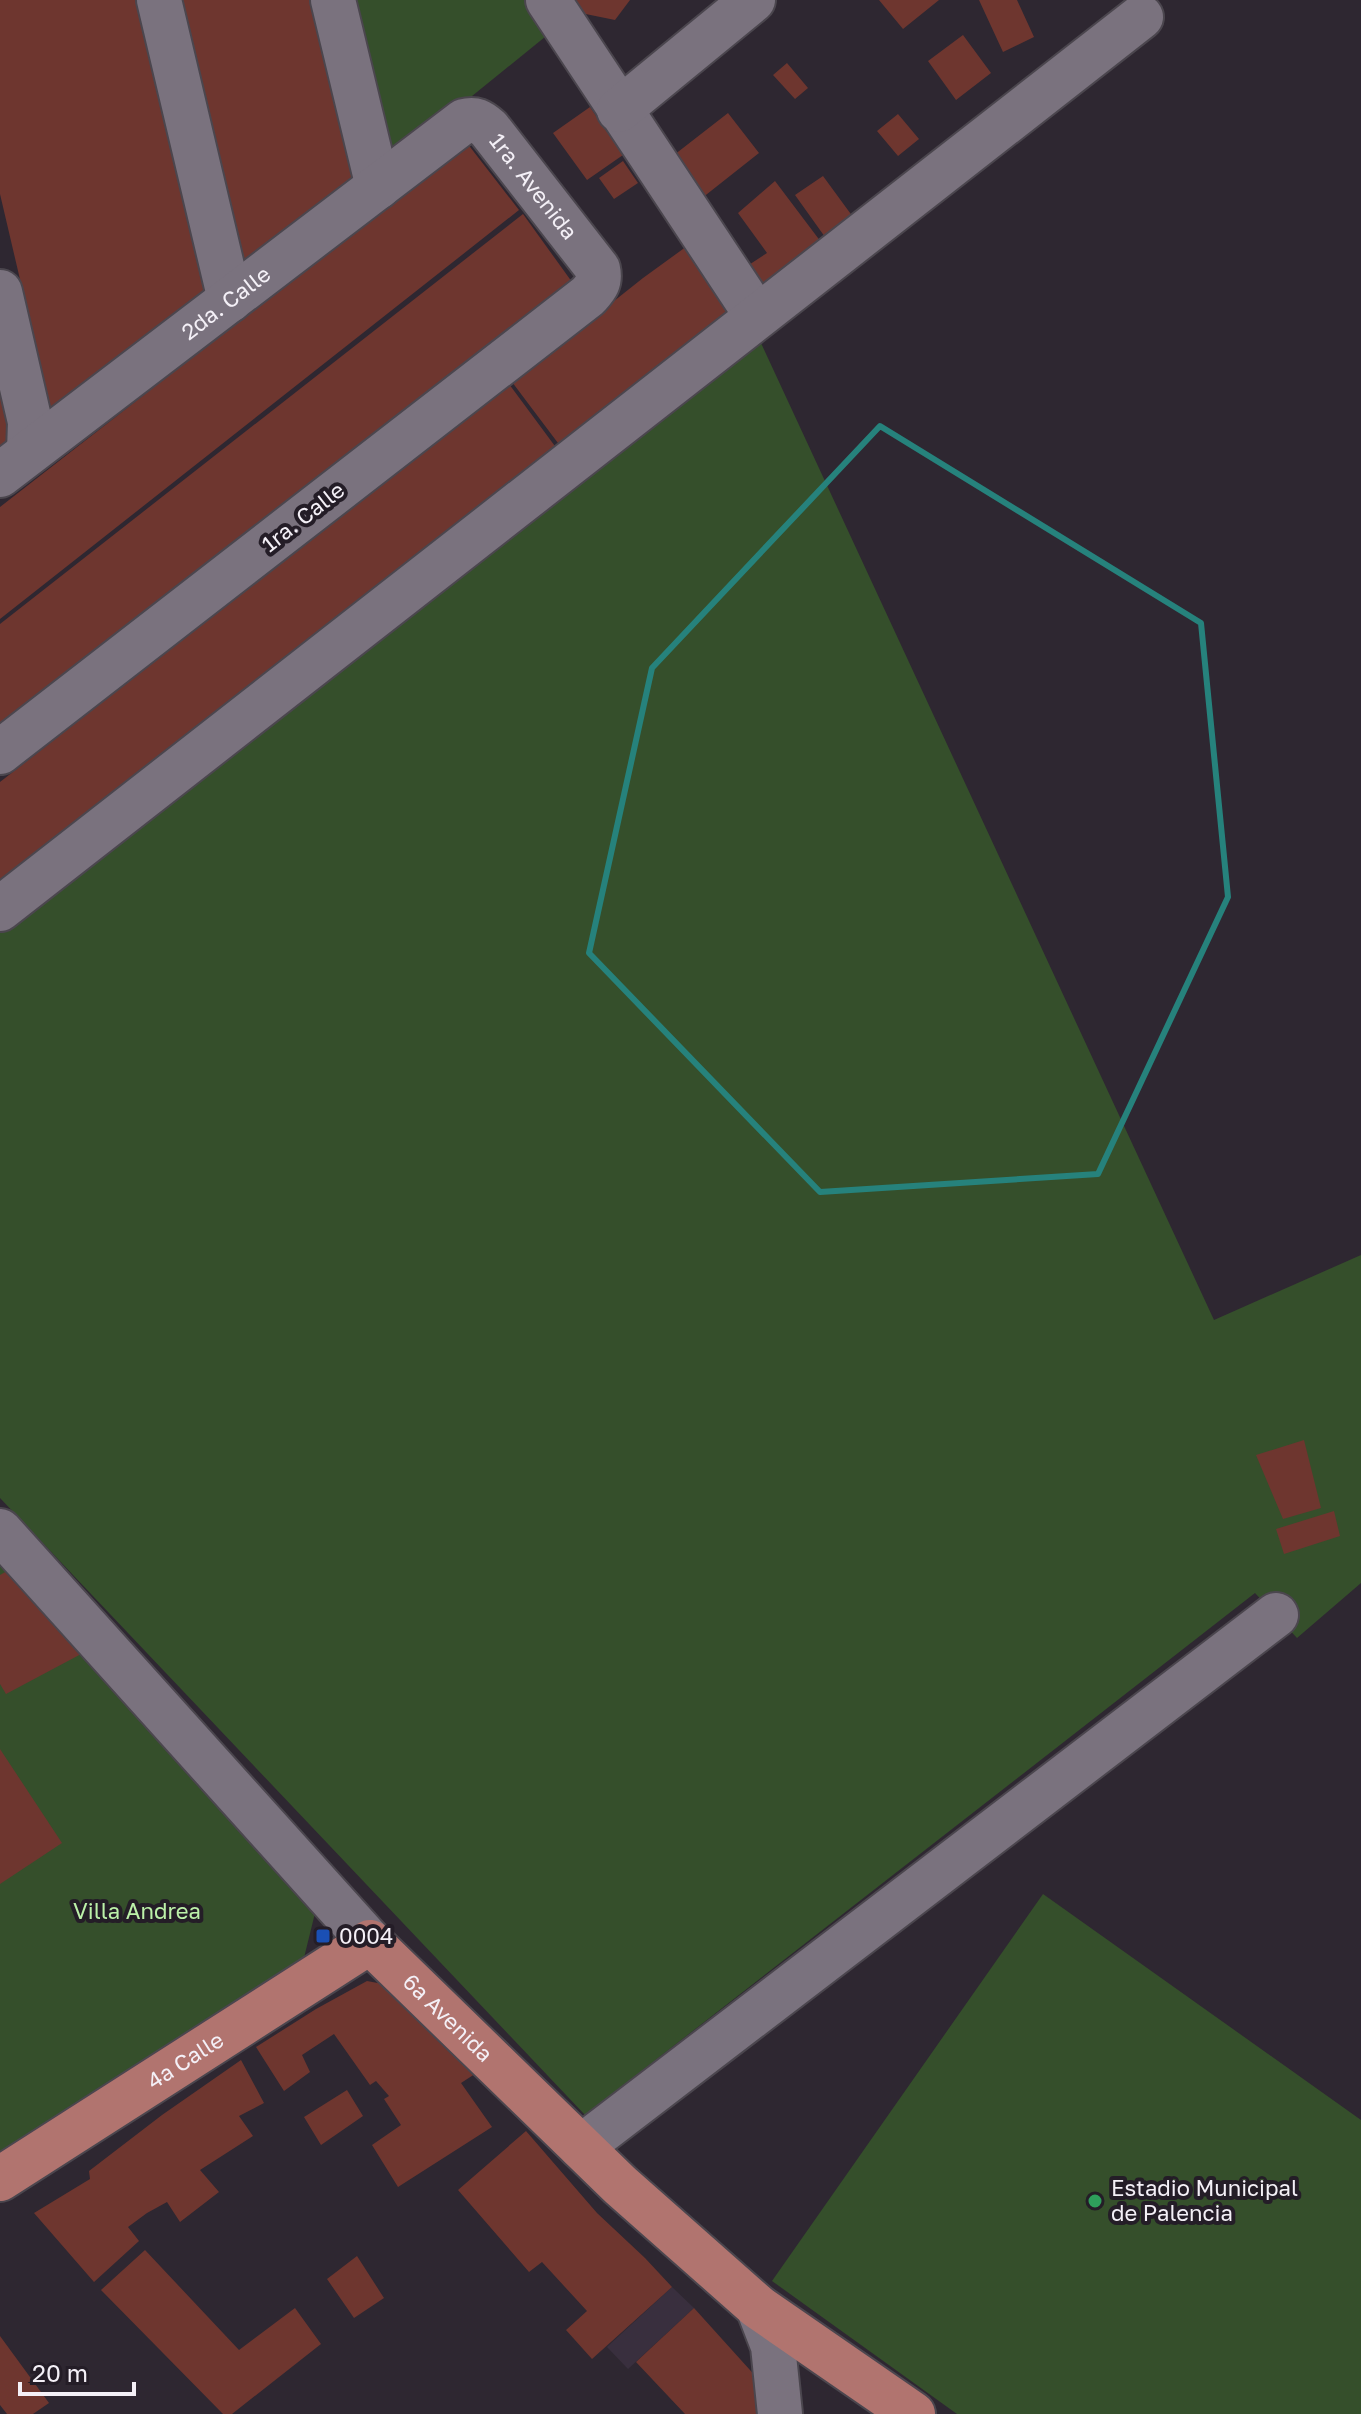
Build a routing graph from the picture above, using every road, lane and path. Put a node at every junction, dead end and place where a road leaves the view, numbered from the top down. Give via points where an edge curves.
1 (159, 0) edge
2 (333, 0) edge
3 (548, 0) edge
4 (753, 0) edge
5 (1141, 17) dead end
6 (619, 110) junction
7 (452, 129) joint
8 (378, 187) junction
9 (600, 278) joint
10 (0, 292) edge
11 (230, 300) junction
12 (757, 316) junction
13 (14, 463) edge
14 (0, 752) edge
15 (0, 909) edge
16 (0, 1531) edge
17 (1276, 1615) dead end
18 (370, 1942) junction
19 (581, 2147) junction
20 (0, 2179) edge
21 (758, 2307) junction
22 (780, 2414) edge
23 (913, 2414) edge

1 - 11 street
2 - 8 street
3 - 6 street
4 - 6 street
5 - 12 street
6 - 12 street
7 - 8 street, 2da. Calle
7 - 9 street, 1ra. Avenida via 472,119 489,129 593,260
8 - 11 street, 2da. Calle
9 - 14 street, 1ra. Calle via 588,296
10 - 13 street via 30,422
11 - 13 street, 2da. Calle
12 - 15 street
16 - 18 street, 6a Avenida
17 - 19 street
18 - 19 main road, 6a Avenida
18 - 20 main road, 4a Calle
19 - 21 main road, 6a Avenida
21 - 22 street via 773,2346
21 - 23 main road, 6a Avenida

